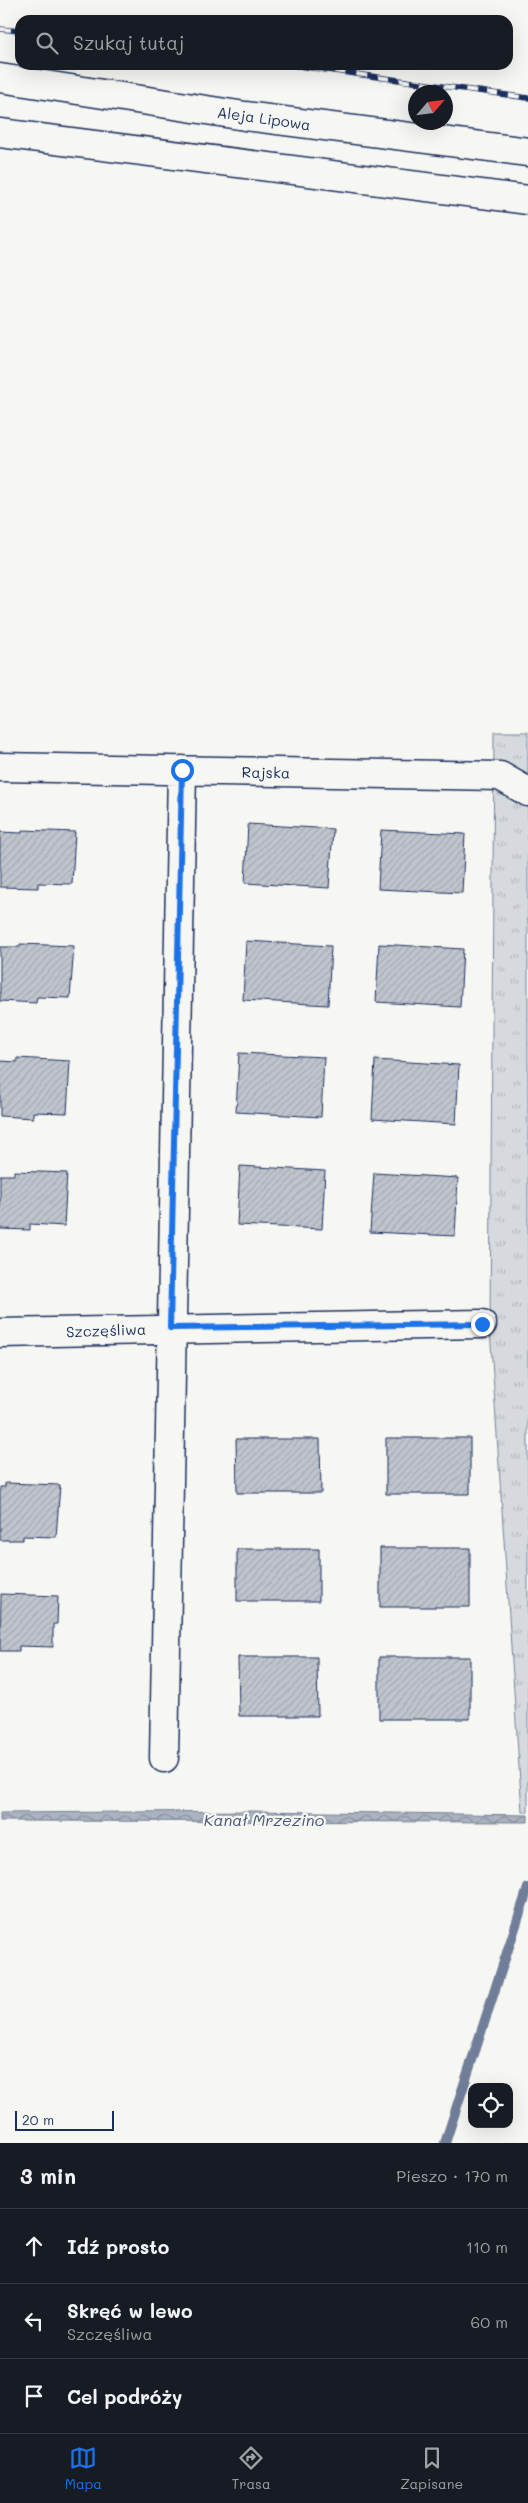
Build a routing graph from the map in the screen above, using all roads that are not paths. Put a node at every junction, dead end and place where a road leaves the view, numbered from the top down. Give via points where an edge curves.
1 (0, 78) edge
2 (0, 133) edge
3 (528, 152) edge
4 (528, 200) edge
5 (0, 767) edge
6 (182, 770) junction
7 (528, 792) edge
8 (482, 1324) dead end
9 (170, 1328) junction
10 (0, 1332) edge
11 (164, 1758) dead end

1 - 3 street, Aleja Lipowa via 245,116
2 - 4 street
5 - 6 street, Rajska
6 - 7 street, Rajska via 500,776
6 - 9 street
8 - 9 street, Szczęśliwa
9 - 10 street, Szczęśliwa
9 - 11 street

